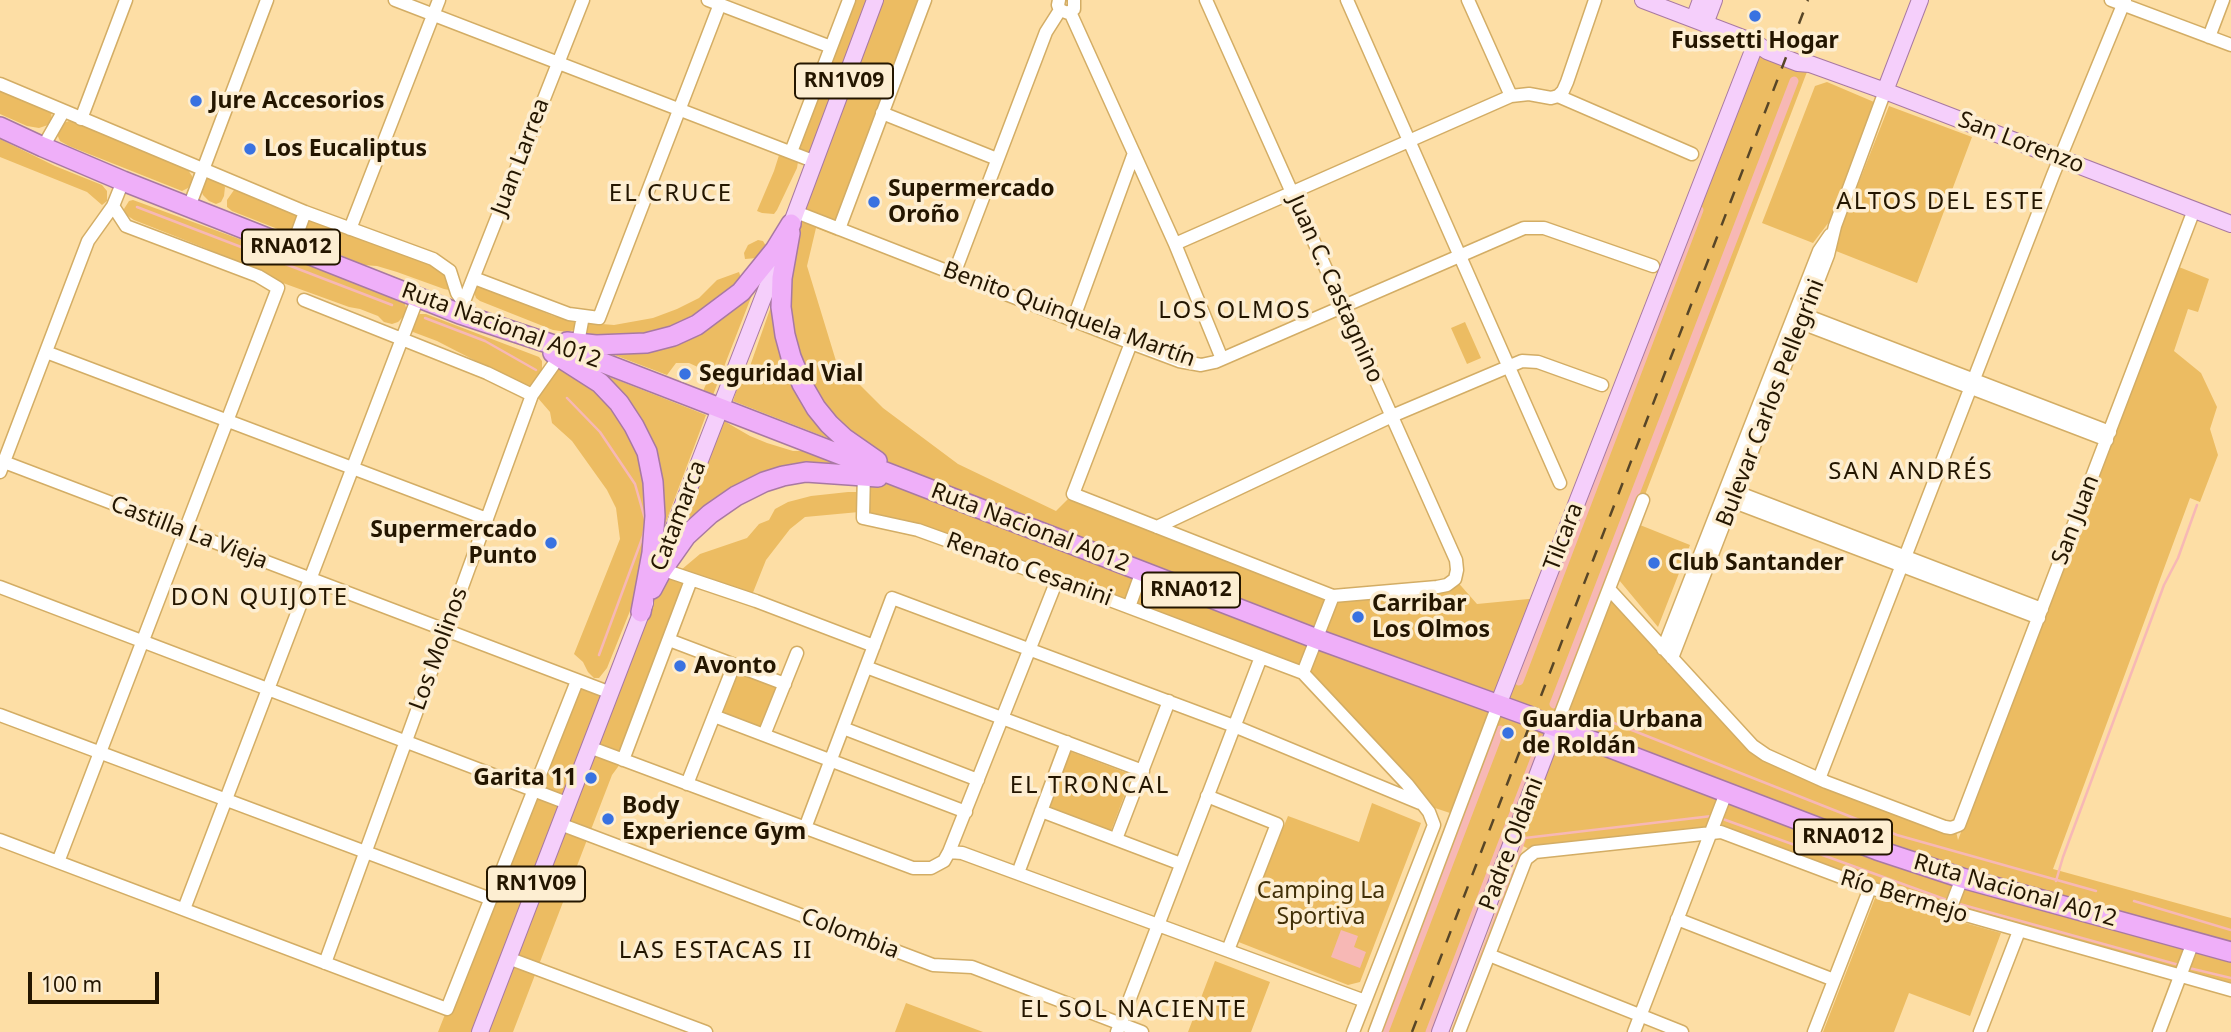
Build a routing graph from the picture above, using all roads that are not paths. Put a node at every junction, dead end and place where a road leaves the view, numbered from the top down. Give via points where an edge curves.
1 (126, 0) edge
2 (267, 0) edge
3 (395, 0) edge
4 (439, 0) edge
5 (583, 0) edge
6 (849, 0) edge
7 (875, 0) edge
8 (925, 0) edge
9 (1206, 0) edge
10 (1346, 0) edge
11 (1468, 0) edge
12 (1595, 0) edge
13 (1643, 0) edge
14 (1701, 0) edge
15 (1714, 0) edge
16 (1920, 0) edge
17 (2223, 0) edge
18 (714, 2) edge
19 (2119, 2) edge
20 (1070, 4) edge
21 (433, 15) junction
22 (1700, 22) junction
23 (2209, 37) junction
24 (1756, 43) junction
25 (2231, 45) edge
26 (831, 47) junction
27 (558, 62) junction
28 (0, 84) edge
29 (1885, 91) junction
30 (814, 93) junction
31 (1511, 96) junction
32 (1558, 96) junction
33 (836, 102) junction
34 (679, 109) junction
35 (63, 112) junction
36 (882, 113) junction
37 (81, 119) junction
38 (0, 127) edge
39 (1409, 141) junction
40 (43, 147) junction
41 (791, 152) junction
42 (1135, 153) junction
43 (1692, 154) dead end
44 (2062, 158) junction
45 (997, 159) junction
46 (813, 161) junction
47 (203, 168) junction
48 (123, 181) junction
49 (1292, 193) junction
50 (113, 206) junction
51 (189, 207) junction
52 (2194, 210) junction
53 (305, 212) junction
54 (794, 218) junction
55 (2231, 223) edge
56 (349, 229) junction
57 (839, 229) junction
58 (1175, 244) junction
59 (292, 248) junction
60 (1459, 256) junction
61 (1653, 266) dead end
62 (954, 274) junction
63 (474, 278) junction
64 (418, 297) junction
65 (304, 300) dead end
66 (1343, 306) junction
67 (462, 308) junction
68 (583, 316) junction
69 (1799, 317) junction
70 (1073, 320) junction
71 (401, 340) junction
72 (1131, 343) junction
73 (566, 348) junction
74 (46, 352) junction
75 (1222, 359) junction
76 (1508, 365) junction
77 (1602, 385) dead end
78 (1975, 385) junction
79 (532, 395) junction
80 (721, 409) junction
81 (1392, 416) junction
82 (227, 420) junction
83 (2108, 436) junction
84 (864, 464) junction
85 (2, 467) edge
86 (353, 468) junction
87 (1560, 483) dead end
88 (1730, 494) junction
89 (1643, 500) dead end
90 (487, 519) junction
91 (1157, 527) junction
92 (185, 531) junction
93 (1906, 562) junction
94 (660, 569) junction
95 (1142, 571) junction
96 (310, 579) junction
97 (691, 580) junction
98 (1058, 580) junction
99 (0, 587) edge
100 (1609, 589) junction
101 (1333, 596) junction
102 (1129, 607) junction
103 (641, 612) junction
104 (2040, 614) junction
105 (446, 630) junction
106 (1317, 639) junction
107 (668, 640) junction
108 (142, 641) junction
109 (874, 646) junction
110 (1030, 649) junction
111 (797, 653) dead end
112 (1668, 653) junction
113 (1261, 657) junction
114 (734, 665) junction
115 (866, 667) junction
116 (1303, 673) junction
117 (577, 681) junction
118 (785, 684) junction
119 (268, 689) junction
120 (611, 693) junction
121 (1169, 701) junction
122 (1498, 705) junction
123 (0, 715) edge
124 (714, 716) junction
125 (1002, 718) junction
126 (1234, 726) junction
127 (1556, 726) junction
128 (843, 728) junction
129 (764, 735) junction
130 (404, 741) junction
131 (1068, 743) junction
132 (589, 747) junction
133 (100, 752) junction
134 (624, 760) junction
135 (831, 760) junction
136 (1143, 771) junction
137 (978, 780) junction
138 (1822, 780) junction
139 (687, 784) junction
140 (534, 790) junction
141 (1726, 793) junction
142 (1207, 796) junction
143 (226, 800) junction
144 (568, 803) junction
145 (1420, 803) junction
146 (965, 811) junction
147 (1041, 811) junction
148 (560, 824) junction
149 (805, 828) junction
150 (1710, 833) junction
151 (1116, 839) junction
152 (0, 840) edge
153 (365, 852) junction
154 (949, 852) junction
155 (58, 862) junction
156 (1181, 864) junction
157 (1504, 864) junction
158 (1522, 868) junction
159 (1018, 873) junction
160 (1414, 877) junction
161 (1962, 878) junction
162 (1431, 883) junction
163 (1870, 888) junction
164 (491, 899) junction
165 (184, 909) junction
166 (1949, 912) junction
167 (1677, 919) junction
168 (1158, 925) junction
169 (2019, 931) junction
170 (2193, 942) junction
171 (1228, 950) junction
172 (2231, 952) edge
173 (1489, 955) junction
174 (508, 957) junction
175 (325, 963) junction
176 (2180, 977) junction
177 (1834, 980) junction
178 (2231, 990) edge
179 (1365, 1001) junction
180 (1640, 1016) junction
181 (1118, 1028) edge
182 (1983, 1031) edge
183 (480, 1032) edge
184 (706, 1032) edge
185 (1142, 1032) edge
186 (1353, 1032) edge
187 (1375, 1032) edge
188 (1440, 1032) edge
189 (1459, 1032) edge
190 (1633, 1032) edge
191 (1682, 1032) edge
192 (1814, 1032) edge
193 (2159, 1032) edge

1 - 37 street
2 - 47 street
3 - 21 street
4 - 21 street
5 - 27 street, Juan Larrea
6 - 26 street
7 - 33 main road, Catamarca / RN1V09
8 - 36 street
9 - 49 street, Juan C. Castagnino
10 - 39 street
11 - 31 street
12 - 32 street
13 - 22 main road, San Lorenzo
14 - 22 main road
15 - 22 main road
16 - 29 main road, Bulevar Carlos Pellegrini
17 - 23 street
18 - 26 street
18 - 34 street
19 - 23 street
19 - 44 street
20 - 42 street
20 - 45 street via 1045,32
21 - 27 street
21 - 56 street
22 - 24 main road, San Lorenzo
23 - 25 street
24 - 29 main road, San Lorenzo via 1770,43 1787,55 1800,55 1810,64
24 - 122 main road, Tilcara
26 - 30 street
27 - 34 street
27 - 63 street, Juan Larrea
28 - 35 street
29 - 44 main road, San Lorenzo
29 - 69 street, Bulevar Carlos Pellegrini
30 - 33 street
30 - 41 street
31 - 32 street
31 - 39 street
32 - 43 street
33 - 46 main road, Catamarca / RN1V09
34 - 41 street
34 - 68 street via 599,318
35 - 37 street
35 - 40 street
36 - 45 street
36 - 57 street
37 - 47 street
38 - 40 highway, Ruta Nacional A012 / RNA012
39 - 49 street
39 - 60 street
40 - 48 highway, Ruta Nacional A012 / RNA012
41 - 46 street
42 - 58 street
42 - 70 street
44 - 52 main road, San Lorenzo
44 - 78 street
45 - 62 street
46 - 54 main road, Catamarca / RN1V09
47 - 51 street
47 - 53 street
48 - 50 street
48 - 51 highway, Ruta Nacional A012 / RNA012
49 - 58 street
49 - 66 street, Juan C. Castagnino
50 - 74 street via 88,241
50 - 82 street via 126,226 278,288
51 - 59 highway, Ruta Nacional A012 / RNA012
52 - 55 main road, San Lorenzo
52 - 83 street, San Juan
53 - 56 street
53 - 59 street
54 - 57 street, Benito Quinquela Martín
54 - 73 highway via 741,292 697,325 646,343
54 - 80 main road, Catamarca / RN1V09
54 - 84 highway via 782,278 790,357 816,408
56 - 67 street via 433,259 450,271
57 - 62 street, Benito Quinquela Martín
58 - 75 street
59 - 64 highway, Ruta Nacional A012 / RNA012
60 - 61 street, Benito Quinquela Martín via 1518,230 1537,227
60 - 66 street, Benito Quinquela Martín
60 - 76 street
62 - 70 street, Benito Quinquela Martín
63 - 67 street, Juan Larrea
63 - 68 street
64 - 67 highway, Ruta Nacional A012 / RNA012
64 - 71 street
65 - 71 street
66 - 75 street, Benito Quinquela Martín
66 - 81 street, Juan C. Castagnino
67 - 73 highway, Ruta Nacional A012 / RNA012
68 - 73 street
69 - 78 street
69 - 88 street, Bulevar Carlos Pellegrini
70 - 72 street, Benito Quinquela Martín
71 - 79 street
71 - 86 street
72 - 75 street, Benito Quinquela Martín via 1193,365
72 - 91 street via 1073,494
73 - 79 street, Los Molinos
73 - 80 highway, Ruta Nacional A012 / RNA012
73 - 103 highway via 619,403 647,452 655,516
74 - 82 street
74 - 85 street
76 - 77 street via 1522,360 1538,362
76 - 81 street
76 - 87 street
78 - 83 street
78 - 93 street
79 - 90 street, Los Molinos
80 - 84 highway, Ruta Nacional A012 / RNA012
80 - 94 main road, Catamarca
81 - 91 street
81 - 101 street, Juan C. Castagnino via 1456,560 1455,579 1437,587
82 - 86 street
82 - 92 street
83 - 104 street, San Juan
84 - 94 highway via 783,476 736,496 686,536
84 - 95 highway, Ruta Nacional A012 / RNA012
84 - 98 street, Renato Cesanini via 863,518 918,530
85 - 92 street, Castilla La Vieja
86 - 90 street
86 - 96 street
88 - 93 street
88 - 112 street, Bulevar Carlos Pellegrini
89 - 100 street, Padre Oldani
90 - 105 street, Los Molinos
91 - 101 street
92 - 96 street, Castilla La Vieja
92 - 108 street
93 - 104 street
93 - 138 street
94 - 97 street
94 - 103 highway
95 - 102 street
95 - 106 highway, Ruta Nacional A012 / RNA012
96 - 105 street, Castilla La Vieja
96 - 119 street
97 - 107 street
97 - 109 street
98 - 102 street, Renato Cesanini
98 - 110 street
99 - 108 street
100 - 112 street
100 - 127 street, Padre Oldani
101 - 106 street
102 - 113 street, Renato Cesanini
103 - 120 main road, RN1V09
104 - 138 street, San Juan via 1962,820 1955,827
105 - 117 street, Castilla La Vieja
105 - 130 street, Los Molinos
106 - 116 street
106 - 122 highway, Ruta Nacional A012 / RNA012
107 - 114 street
107 - 134 street
108 - 119 street
108 - 133 street
109 - 110 street via 892,598
109 - 115 street
110 - 121 street
110 - 125 street
111 - 118 street
112 - 138 street via 1753,746
113 - 116 street, Renato Cesanini
113 - 126 street
114 - 118 street
114 - 124 street
115 - 125 street
115 - 128 street
116 - 145 street, Renato Cesanini
117 - 120 street, Castilla La Vieja
117 - 140 street
118 - 129 street
119 - 130 street
119 - 143 street
120 - 132 main road, RN1V09
121 - 126 street
121 - 136 street
122 - 127 highway, Ruta Nacional A012 / RNA012
122 - 162 street, Tilcara
123 - 133 street
124 - 129 street
124 - 139 street
125 - 131 street
125 - 137 street
126 - 142 street
126 - 145 street
127 - 141 highway, Ruta Nacional A012 / RNA012
127 - 157 main road, Padre Oldani
128 - 135 street
128 - 137 street
129 - 135 street
130 - 140 street
130 - 153 street, Los Molinos
131 - 136 street
131 - 147 street
132 - 134 street
132 - 144 main road, RN1V09
133 - 143 street
133 - 155 street
134 - 139 street
135 - 146 street
135 - 149 street
136 - 151 street
137 - 146 street
139 - 149 street
140 - 144 street
140 - 164 street
141 - 150 street
141 - 161 highway, Ruta Nacional A012 / RNA012
142 - 156 street
142 - 171 street via 1277,824
143 - 153 street
143 - 165 street
144 - 148 main road, RN1V09
145 - 160 street, Renato Cesanini via 1434,825
146 - 154 street
147 - 151 street
147 - 159 street
148 - 174 main road, RN1V09
148 - 181 street, Colombia via 933,965 972,967
149 - 154 street via 913,868 939,865
150 - 158 street, Río Bermejo via 1535,852
150 - 163 street, Río Bermejo via 1721,832
150 - 167 street
151 - 156 street
152 - 155 street
153 - 164 street
153 - 175 street, Los Molinos
154 - 159 street
155 - 165 street
156 - 168 street
157 - 158 street
157 - 188 main road, Padre Oldani
158 - 173 street
159 - 168 street
160 - 162 street
160 - 179 street
161 - 166 street
161 - 170 highway, Ruta Nacional A012 / RNA012
162 - 187 street, Tilcara
163 - 166 street, Río Bermejo
163 - 177 street
164 - 175 street via 447,1009
165 - 175 street
166 - 169 street, Río Bermejo
167 - 177 street
167 - 180 street
168 - 171 street
168 - 181 street
169 - 176 street, Río Bermejo
169 - 182 street
170 - 172 highway, Ruta Nacional A012 / RNA012
170 - 176 street
171 - 179 street
173 - 180 street
173 - 189 street
174 - 183 main road, RN1V09
174 - 184 street
176 - 178 street, Río Bermejo
176 - 193 street
177 - 192 street
179 - 186 street
180 - 190 street
180 - 191 street
181 - 185 street, Colombia

